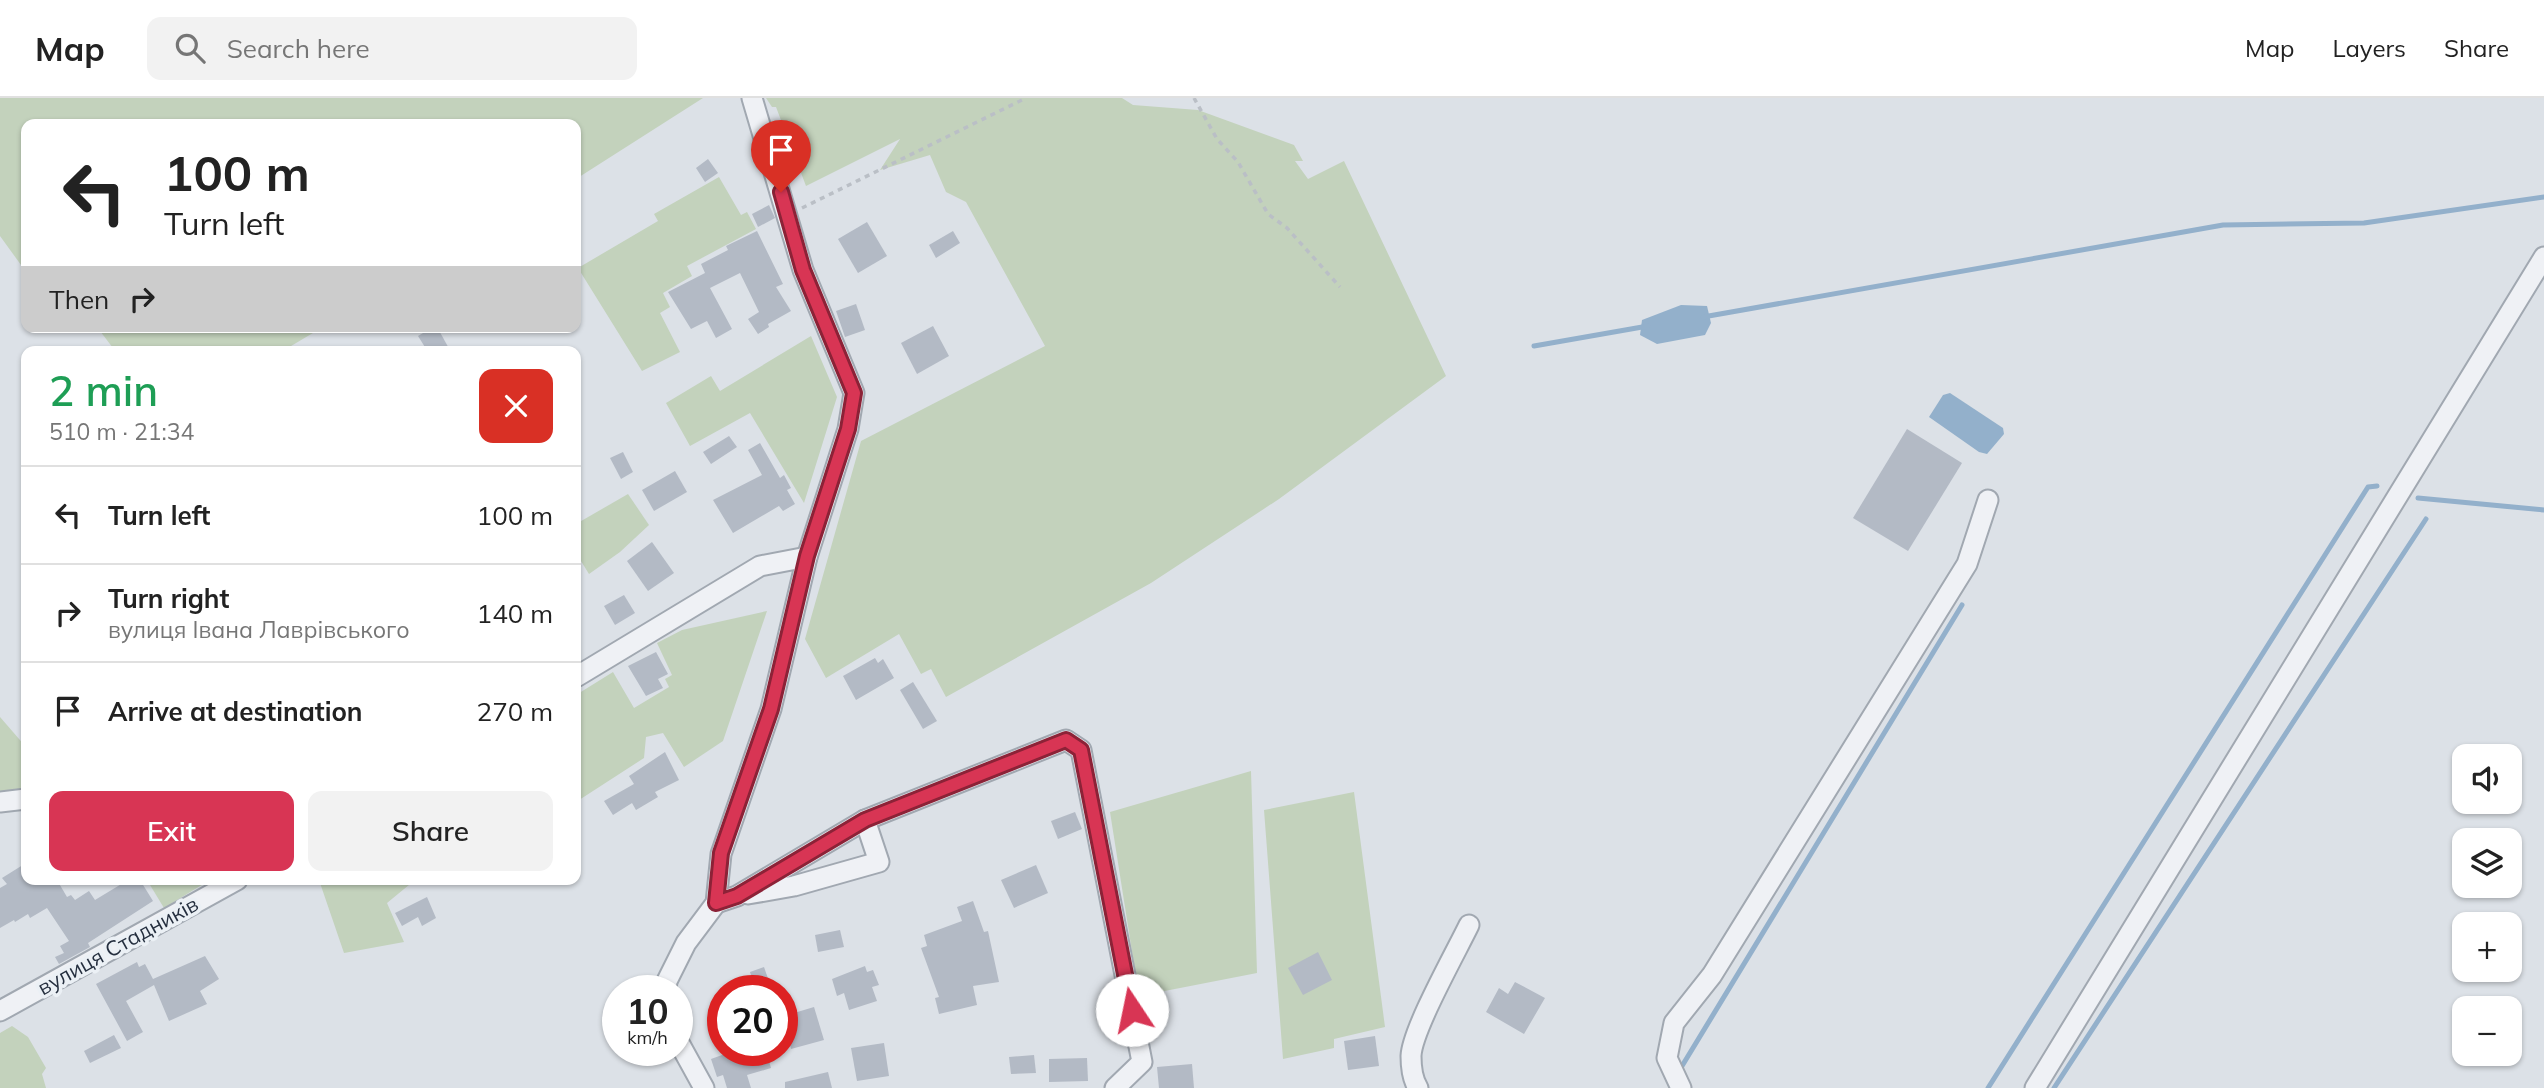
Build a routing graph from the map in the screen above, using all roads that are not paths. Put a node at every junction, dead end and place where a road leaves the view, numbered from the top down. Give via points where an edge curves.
1 (752, 98) edge
2 (2544, 257) edge
3 (1988, 500) dead end
4 (807, 556) junction
5 (581, 674) edge
6 (21, 800) edge
7 (0, 802) edge
8 (865, 820) junction
9 (228, 885) edge
10 (737, 896) junction
11 (716, 903) junction
12 (1469, 925) dead end
13 (670, 975) edge
14 (0, 1011) edge
15 (692, 1066) edge
16 (704, 1088) edge
17 (1115, 1088) edge
18 (1418, 1088) edge
19 (1681, 1088) edge
20 (2035, 1088) edge

1 - 4 street via 803,270 854,393 848,429
2 - 20 street
3 - 19 street via 1967,564 1712,975 1674,1023 1667,1058
4 - 5 street via 760,566
4 - 11 street via 771,709 721,853
6 - 7 street
8 - 10 street
8 - 10 street via 879,862 794,886
8 - 17 street via 1066,740 1081,750 1142,1062
9 - 14 street, вулиця Стадників
10 - 11 street
11 - 13 street via 686,943
12 - 18 street via 1411,1054
15 - 16 street

